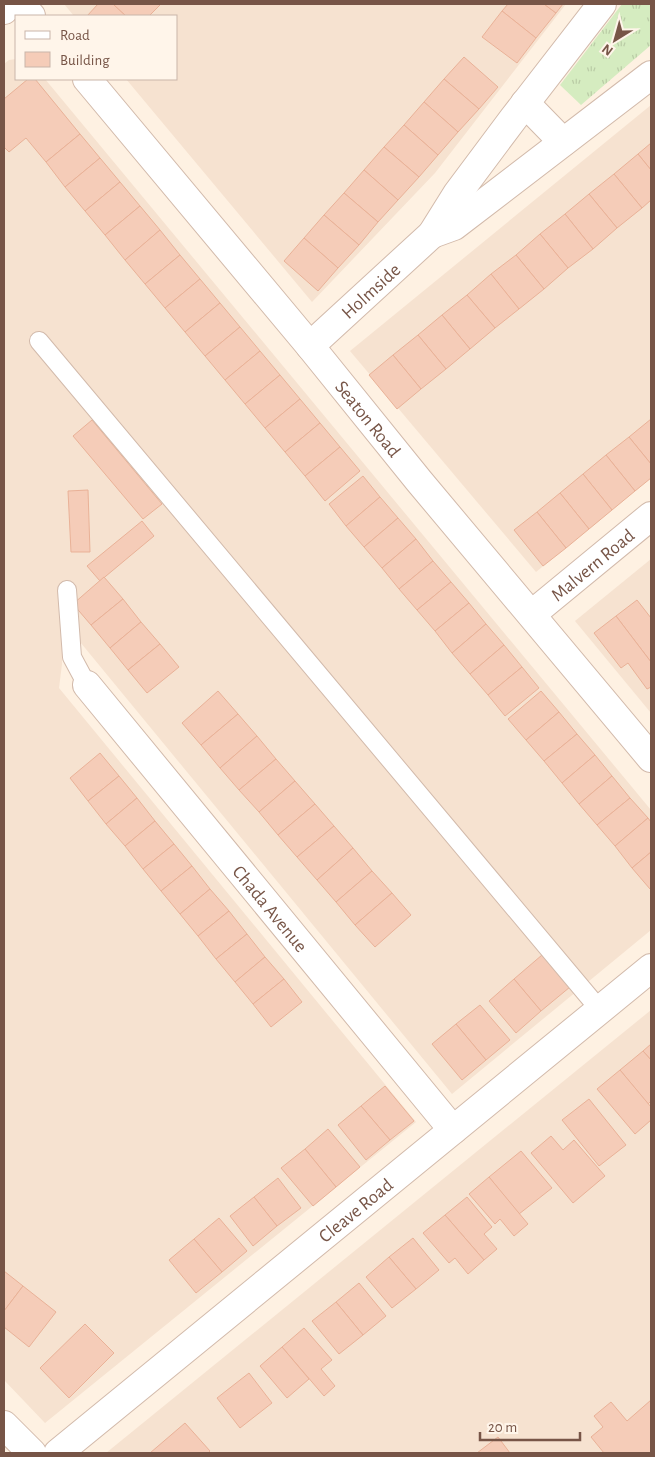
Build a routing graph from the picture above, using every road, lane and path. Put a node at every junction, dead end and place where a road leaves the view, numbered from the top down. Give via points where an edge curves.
1 (9, 4) edge
2 (20, 4) edge
3 (602, 4) edge
4 (4, 10) edge
5 (30, 15) edge
6 (651, 75) edge
7 (88, 80) edge
8 (526, 103) junction
9 (563, 142) junction
10 (432, 234) junction
11 (39, 340) dead end
12 (310, 346) junction
13 (651, 516) edge
14 (67, 590) dead end
15 (532, 614) junction
16 (87, 685) joint
17 (651, 758) edge
18 (651, 968) edge
19 (600, 1010) junction
20 (453, 1130) junction
21 (4, 1425) edge
22 (32, 1453) edge
23 (58, 1453) edge

1 - 4 street
2 - 5 street
3 - 8 street, Holmside
6 - 9 street, Holmside
7 - 12 street, Seaton Road
8 - 9 street
8 - 10 street, Holmside via 457,194
9 - 10 street, Holmside via 454,226
10 - 12 street, Holmside
11 - 19 lane
12 - 15 street, Seaton Road
13 - 15 street, Malvern Road
14 - 16 lane via 72,657
15 - 17 street, Seaton Road
16 - 20 street, Chada Avenue
18 - 19 street, Cleave Road
19 - 20 street, Cleave Road
20 - 23 street, Cleave Road
21 - 22 street

